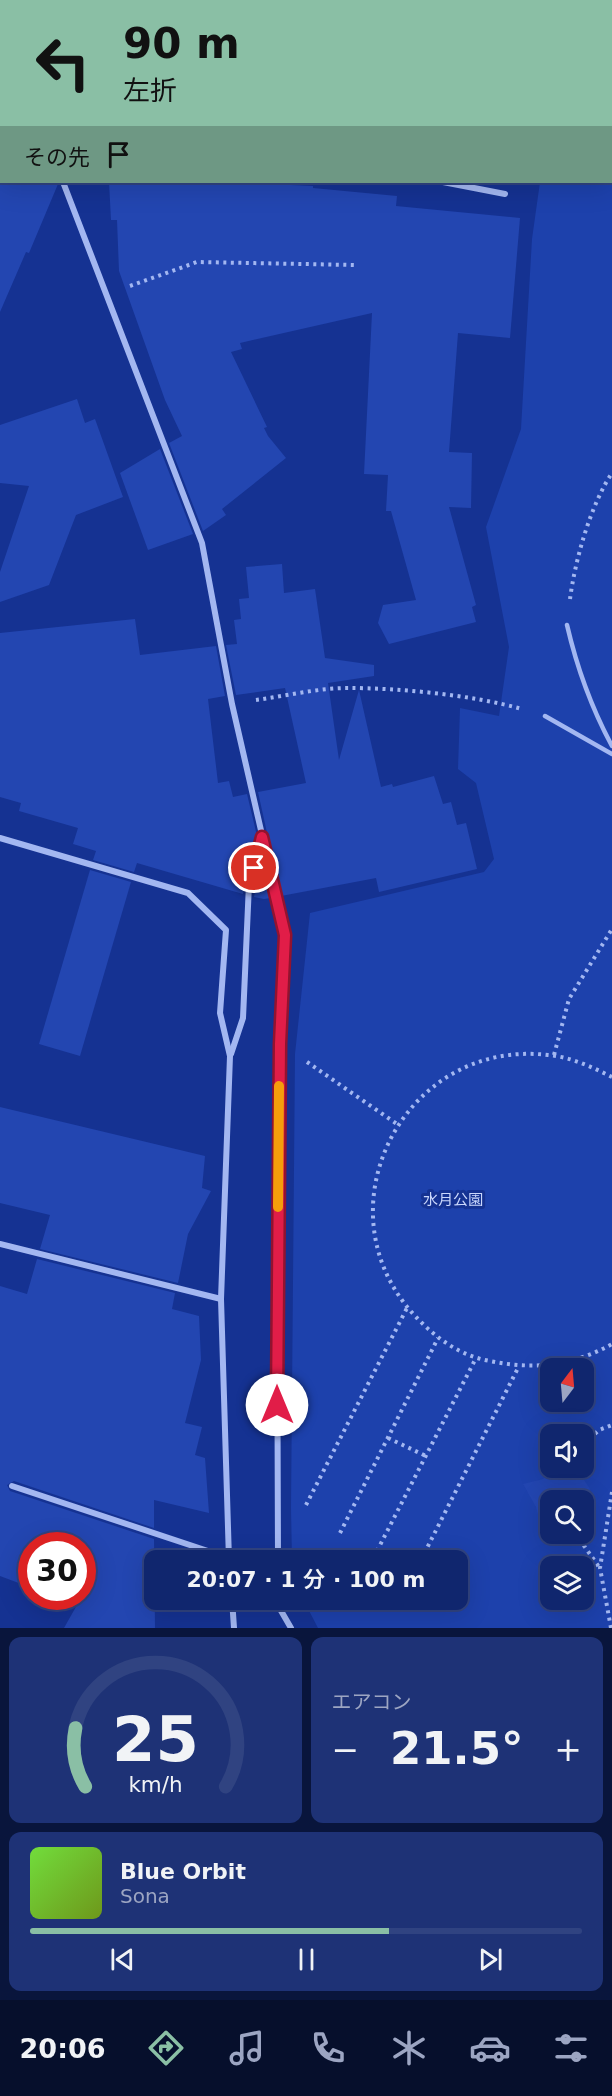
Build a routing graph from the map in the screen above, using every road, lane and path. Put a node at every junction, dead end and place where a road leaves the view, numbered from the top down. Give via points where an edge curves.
1 (63, 183) edge
2 (448, 183) edge
3 (505, 194) dead end
4 (355, 265) dead end
5 (106, 294) junction
6 (612, 473) edge
7 (567, 625) joint
8 (232, 704) junction
9 (545, 716) joint
10 (612, 746) edge
11 (612, 754) edge
12 (262, 837) junction
13 (0, 838) edge
14 (612, 929) edge
15 (280, 1044) junction
16 (230, 1056) junction
17 (554, 1056) junction
18 (612, 1077) edge
19 (397, 1124) junction
20 (0, 1244) edge
21 (221, 1299) junction
22 (407, 1308) junction
23 (438, 1338) junction
24 (612, 1344) edge
25 (476, 1358) junction
26 (519, 1366) junction
27 (612, 1425) edge
28 (594, 1435) edge
29 (388, 1438) junction
30 (426, 1456) junction
31 (12, 1486) dead end
32 (612, 1492) edge
33 (302, 1513) dead end
34 (340, 1533) dead end
35 (582, 1544) edge
36 (202, 1550) edge
37 (229, 1550) edge
38 (278, 1550) edge
39 (378, 1550) edge
40 (426, 1550) edge
41 (600, 1568) junction
42 (233, 1610) edge
43 (281, 1610) edge
44 (234, 1628) edge
45 (291, 1628) edge
46 (610, 1628) edge

1 - 5 street
2 - 3 street
4 - 5 path via 197,262
5 - 8 street via 202,543
6 - 7 path via 601,490 573,576
7 - 10 lane via 586,693
8 - 9 path via 346,688 502,703
8 - 12 street
9 - 11 lane
12 - 15 street via 285,935
12 - 16 street via 249,884 243,1018
13 - 16 street via 188,893 226,930 220,1013
14 - 17 path via 569,999
15 - 19 path
15 - 38 street
16 - 21 street
17 - 18 path via 584,1063
17 - 19 path via 515,1054 482,1061 450,1075 422,1095
19 - 22 path via 378,1171 371,1215 376,1248 387,1279
20 - 21 street
21 - 37 street
22 - 23 path
22 - 33 path
23 - 25 path
23 - 29 path
24 - 26 path via 570,1362
25 - 26 path
25 - 30 path
26 - 40 path
27 - 28 path
29 - 30 path
29 - 34 path
30 - 39 path
31 - 36 street
32 - 41 path
35 - 41 path
41 - 46 path
42 - 44 street
43 - 45 street

